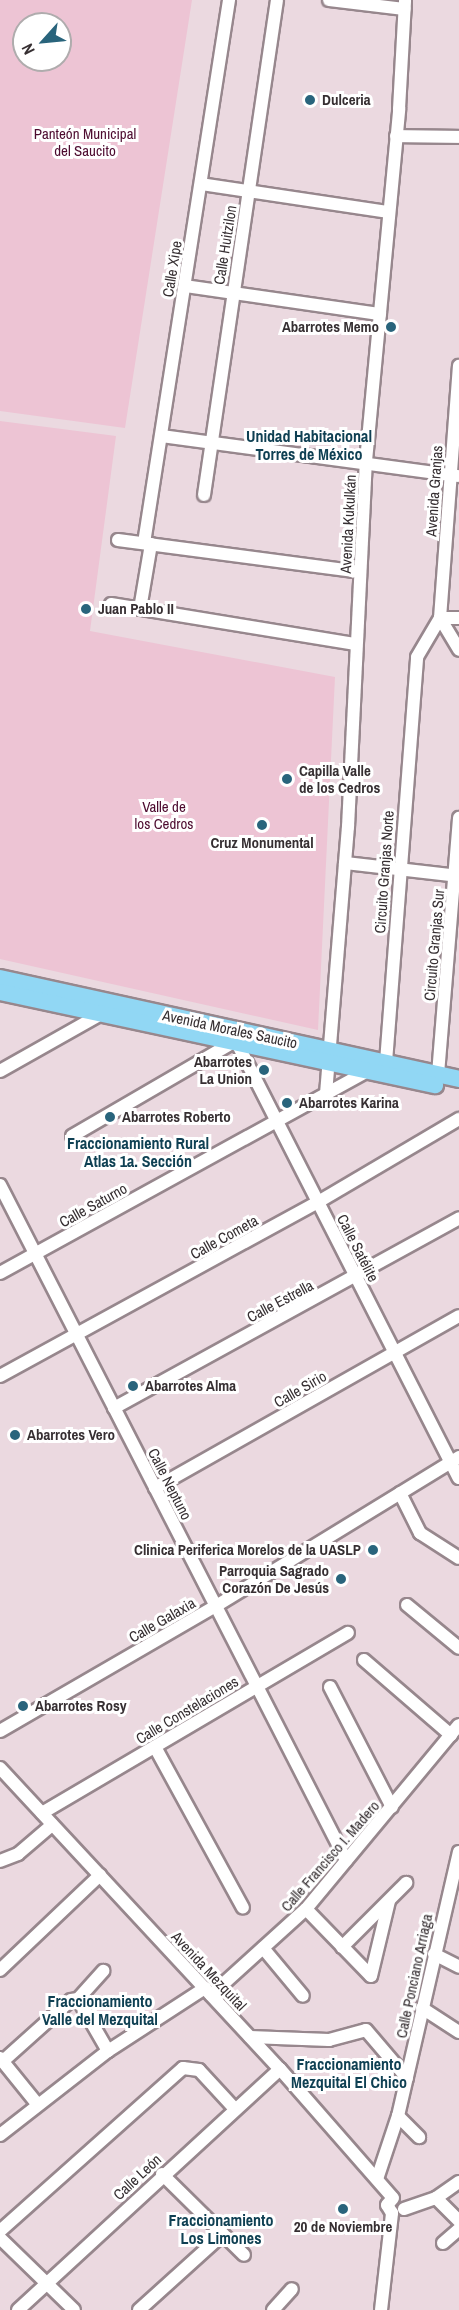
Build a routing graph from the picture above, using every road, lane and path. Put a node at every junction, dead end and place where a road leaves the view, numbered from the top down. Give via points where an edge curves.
1 (229, 0) edge
2 (277, 0) edge
3 (329, 0) edge
4 (404, 5) edge
5 (396, 136) junction
6 (459, 137) edge
7 (201, 184) junction
8 (248, 191) junction
9 (388, 212) junction
10 (185, 286) junction
11 (233, 292) junction
12 (380, 314) junction
13 (459, 366) edge
14 (457, 419) edge
15 (162, 436) junction
16 (210, 442) junction
17 (366, 461) junction
18 (455, 475) edge
19 (204, 495) dead end
20 (118, 540) dead end
21 (148, 544) junction
22 (360, 572) junction
23 (111, 604) dead end
24 (140, 609) junction
25 (440, 618) junction
26 (459, 618) edge
27 (356, 644) junction
28 (459, 650) edge
29 (459, 818) edge
30 (345, 863) junction
31 (399, 867) junction
32 (457, 876) edge
33 (0, 978) edge
34 (0, 992) edge
35 (34, 993) junction
36 (117, 1004) junction
37 (100, 1015) junction
38 (238, 1040) junction
39 (331, 1057) junction
40 (386, 1062) junction
41 (0, 1071) edge
42 (367, 1071) junction
43 (438, 1074) junction
44 (459, 1079) edge
45 (459, 1090) edge
46 (326, 1094) junction
47 (459, 1119) edge
48 (277, 1120) junction
49 (72, 1136) dead end
50 (0, 1185) edge
51 (318, 1202) junction
52 (459, 1218) edge
53 (35, 1254) junction
54 (0, 1273) edge
55 (356, 1277) junction
56 (459, 1316) edge
57 (76, 1334) junction
58 (394, 1352) junction
59 (0, 1376) edge
60 (114, 1408) junction
61 (455, 1460) edge
62 (459, 1478) edge
63 (155, 1488) junction
64 (400, 1493) junction
65 (459, 1558) edge
66 (407, 1605) dead end
67 (216, 1606) junction
68 (348, 1633) dead end
69 (459, 1648) edge
70 (364, 1660) dead end
71 (257, 1687) junction
72 (330, 1687) dead end
73 (455, 1730) edge
74 (0, 1731) edge
75 (155, 1747) junction
76 (0, 1768) edge
77 (392, 1807) junction
78 (42, 1814) junction
79 (52, 1825) junction
80 (459, 1852) edge
81 (346, 1860) junction
82 (0, 1861) edge
83 (100, 1875) junction
84 (406, 1883) dead end
85 (388, 1901) junction
86 (243, 1908) dead end
87 (306, 1909) junction
88 (342, 1947) junction
89 (263, 1948) junction
90 (434, 1954) junction
91 (459, 1967) edge
92 (0, 1970) edge
93 (103, 1971) dead end
94 (208, 1992) junction
95 (303, 1996) dead end
96 (78, 1999) junction
97 (422, 2007) junction
98 (459, 2032) edge
99 (250, 2037) junction
100 (108, 2051) junction
101 (2, 2059) edge
102 (280, 2069) junction
103 (407, 2078) junction
104 (38, 2105) junction
105 (235, 2109) junction
106 (398, 2116) junction
107 (0, 2135) edge
108 (419, 2137) dead end
109 (162, 2174) junction
110 (378, 2176) junction
111 (459, 2182) edge
112 (436, 2198) junction
113 (398, 2211) junction
114 (459, 2221) edge
115 (459, 2229) edge
116 (0, 2231) edge
117 (223, 2234) junction
118 (0, 2238) edge
119 (443, 2243) dead end
120 (244, 2255) dead end
121 (46, 2283) junction
122 (292, 2289) dead end
123 (18, 2310) edge
124 (74, 2310) edge
125 (139, 2310) edge
126 (273, 2310) edge
127 (381, 2310) edge

1 - 7 street, Calle Xipe
2 - 8 street, Calle Huitzilon
3 - 4 street
4 - 5 street, Avenida Kukulkán
5 - 6 street
5 - 9 street, Avenida Kukulkán
7 - 8 street
7 - 10 street, Calle Xipe
8 - 9 street
8 - 11 street, Calle Huitzilon
9 - 12 street, Avenida Kukulkán
10 - 11 street
10 - 15 street, Calle Xipe
11 - 12 street
11 - 16 street, Calle Huitzilon
12 - 17 street, Avenida Kukulkán
13 - 14 street, Avenida Granjas
14 - 18 street, Avenida Granjas
15 - 16 street
15 - 21 street, Calle Xipe
16 - 17 street
16 - 19 street, Calle Huitzilon
17 - 18 street
17 - 22 street, Avenida Kukulkán
18 - 25 street, Avenida Granjas
20 - 21 street
21 - 22 street
21 - 24 street, Calle Xipe
22 - 27 street, Avenida Kukulkán
23 - 24 street
24 - 27 street
25 - 26 street
25 - 28 street
25 - 31 street, Circuito Granjas Norte via 417,657
27 - 30 street, Avenida Kukulkán
29 - 32 street, Circuito Granjas Sur
30 - 31 street
30 - 39 street, Avenida Kukulkán
31 - 32 street
31 - 40 street, Circuito Granjas Norte
32 - 43 street, Circuito Granjas Sur
33 - 35 main road, Avenida Morales Saucito
34 - 35 main road, Avenida Morales Saucito
35 - 36 main road, Avenida Morales Saucito
35 - 37 main road, Avenida Morales Saucito
36 - 37 street
36 - 38 main road, Avenida Morales Saucito
37 - 38 main road, Avenida Morales Saucito
37 - 41 street
38 - 39 main road, Avenida Morales Saucito
38 - 48 street, Calle Satélite
38 - 49 street
39 - 40 main road, Avenida Morales Saucito
39 - 42 main road, Avenida Morales Saucito
39 - 46 street
40 - 43 main road, Avenida Morales Saucito
42 - 45 main road, Avenida Morales Saucito
42 - 46 street, Calle Saturno
43 - 44 main road, Avenida Morales Saucito
46 - 48 street, Calle Saturno
47 - 51 street, Calle Cometa
48 - 51 street, Calle Satélite
48 - 53 street, Calle Saturno
50 - 53 street, Calle Neptuno
51 - 55 street, Calle Satélite
51 - 57 street, Calle Cometa
52 - 55 street, Calle Estrella
53 - 54 street, Calle Saturno
53 - 57 street, Calle Neptuno
55 - 58 street, Calle Satélite
55 - 60 street, Calle Estrella
56 - 58 street, Calle Sirio
57 - 59 street, Calle Cometa
57 - 60 street, Calle Neptuno
58 - 61 street, Calle Satélite
58 - 63 street, Calle Sirio
60 - 63 street, Calle Neptuno
61 - 62 street, Calle Satélite
61 - 64 street, Calle Galaxia
63 - 67 street, Calle Neptuno
64 - 65 street via 420,1533
64 - 67 street, Calle Galaxia
66 - 69 street
67 - 71 street, Calle Neptuno
67 - 74 street, Calle Galaxia
68 - 71 street, Calle Constelaciones
70 - 73 street
71 - 75 street, Calle Constelaciones
71 - 81 street, Calle Neptuno
72 - 77 street
73 - 77 street, Calle Francisco I. Madero
75 - 78 street, Calle Constelaciones
75 - 86 street
76 - 78 street, Avenida Mezquital
77 - 81 street, Calle Francisco I. Madero
78 - 79 street, Avenida Mezquital
79 - 82 street via 18,1854
79 - 83 street, Avenida Mezquital
80 - 90 street, Calle Ponciano Arriaga
81 - 87 street, Calle Francisco I. Madero
83 - 92 street
83 - 94 street, Avenida Mezquital
84 - 85 street
85 - 88 street
85 - 88 street via 371,1976
87 - 88 street
87 - 89 street, Calle Francisco I. Madero
89 - 94 street, Calle Francisco I. Madero
89 - 95 street
90 - 91 street
90 - 97 street, Calle Ponciano Arriaga
93 - 96 street
94 - 99 street, Avenida Mezquital
94 - 100 street, Calle Francisco I. Madero
96 - 100 street
96 - 101 street via 71,2000
97 - 98 street
97 - 103 street, Calle Ponciano Arriaga
99 - 102 street, Avenida Mezquital
99 - 103 street via 329,2040 366,2030
100 - 104 street, Calle Francisco I. Madero
101 - 104 street
102 - 105 street, Calle León
102 - 110 street, Avenida Mezquital
103 - 106 street, Calle Ponciano Arriaga
104 - 107 street, Calle Francisco I. Madero
105 - 109 street, Calle León
105 - 116 street via 199,2070 189,2066 173,2074
106 - 108 street
106 - 110 street, Calle Ponciano Arriaga
109 - 117 street
109 - 121 street, Calle León
110 - 113 street, Avenida Mezquital via 393,2198 402,2200
111 - 112 street
112 - 113 street
112 - 114 street
113 - 127 street
115 - 119 street
117 - 120 street
117 - 125 street
118 - 121 street
121 - 123 street, Calle León
121 - 124 street
122 - 126 street

